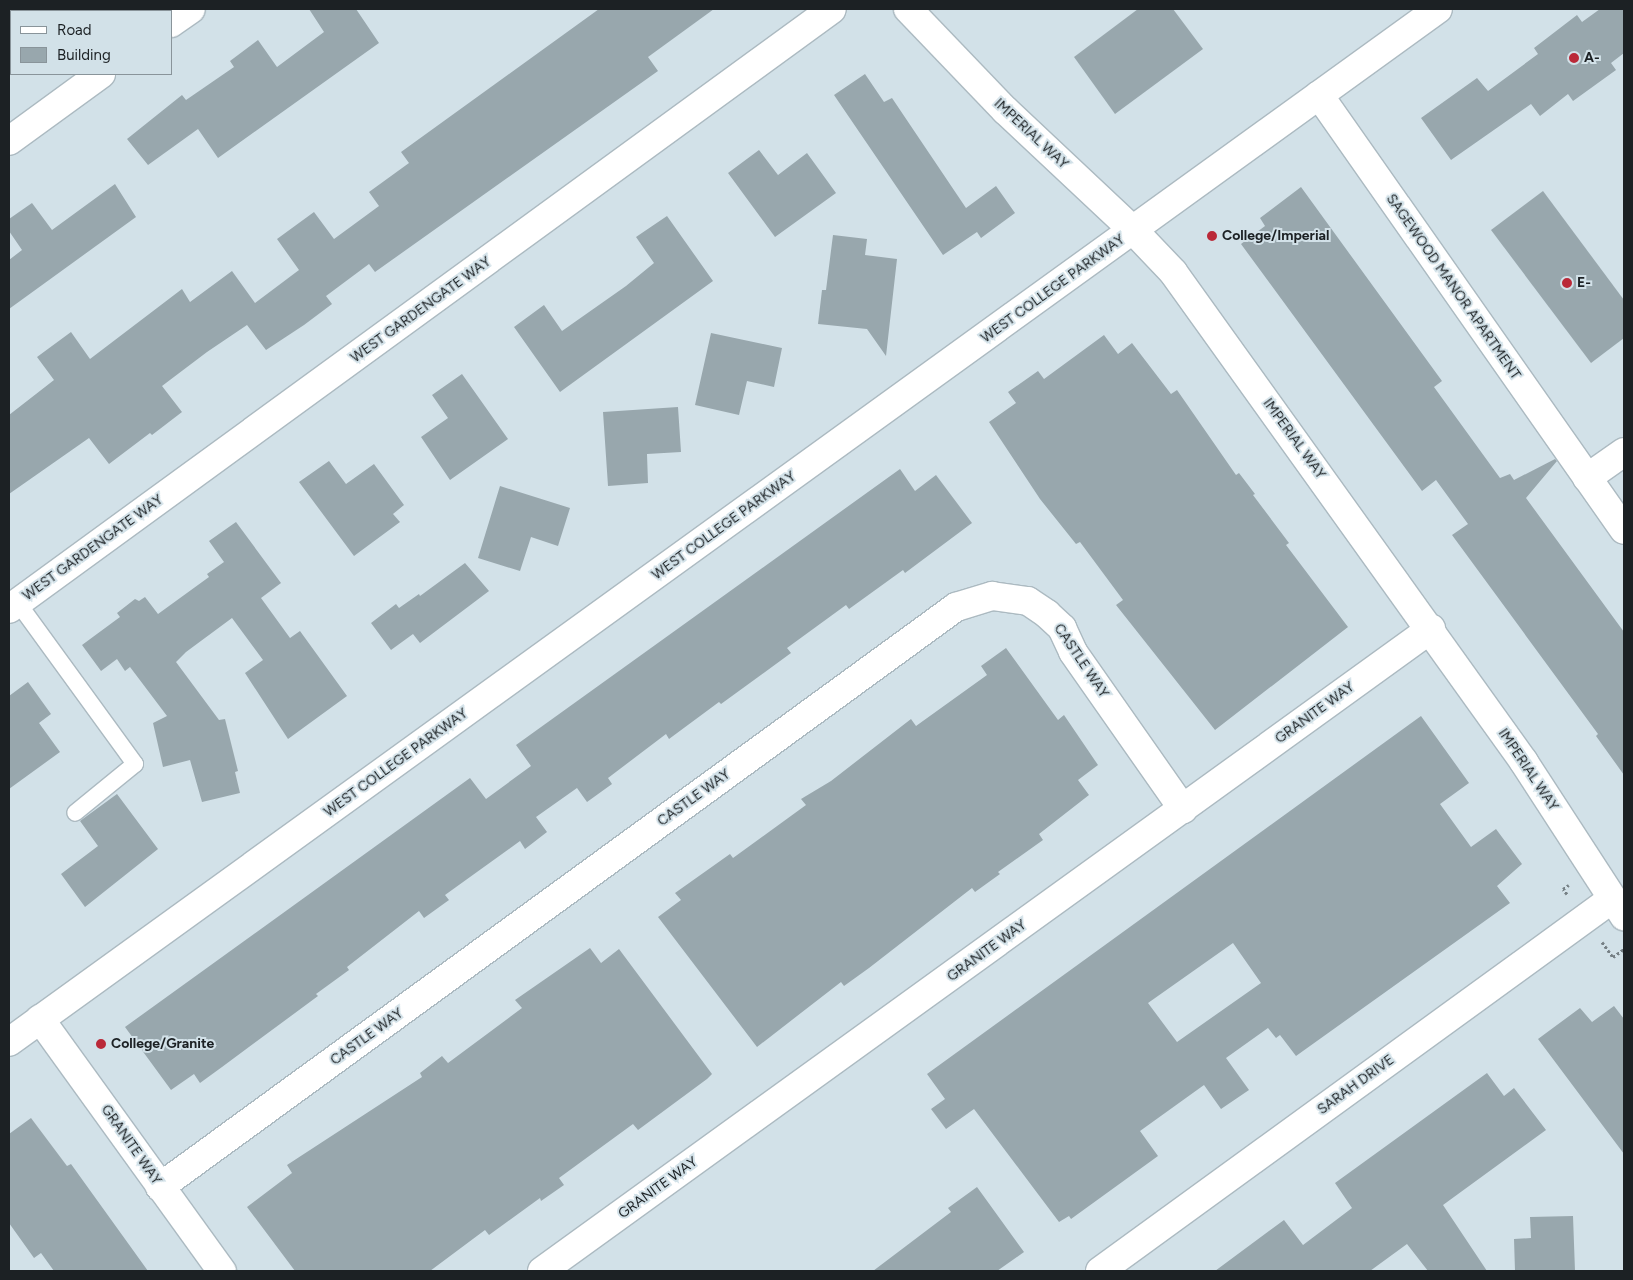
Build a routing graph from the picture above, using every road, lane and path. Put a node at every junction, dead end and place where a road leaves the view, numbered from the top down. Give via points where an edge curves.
1 (191, 9) edge
2 (832, 9) edge
3 (908, 9) edge
4 (1438, 9) edge
5 (172, 22) edge
6 (100, 75) edge
7 (1319, 95) junction
8 (9, 141) edge
9 (1134, 230) junction
10 (1624, 452) edge
11 (1587, 478) junction
12 (1624, 530) edge
13 (13, 606) edge
14 (1431, 629) junction
15 (1183, 809) junction
16 (75, 813) dead end
17 (1618, 908) edge
18 (1624, 949) edge
19 (1613, 957) dead end
20 (40, 1019) junction
21 (9, 1042) edge
22 (160, 1187) junction
23 (222, 1271) edge
24 (542, 1271) edge
25 (1100, 1271) edge

1 - 5 street
2 - 13 street, WEST GARDENGATE WAY
3 - 9 street, IMPERIAL WAY via 1004,110
4 - 7 street, WEST COLLEGE PARKWAY
6 - 8 street
7 - 9 street, WEST COLLEGE PARKWAY
7 - 11 street, SAGEWOOD MANOR APARTMENT
9 - 14 street, IMPERIAL WAY via 1174,272
9 - 20 street, WEST COLLEGE PARKWAY
10 - 11 street
11 - 12 street, SAGEWOOD MANOR APARTMENT
13 - 16 lane via 135,764
14 - 15 street, GRANITE WAY
14 - 17 street, IMPERIAL WAY via 1524,762
15 - 22 street, CASTLE WAY via 1072,652 1062,628 1047,614 1028,601 992,596 956,607
15 - 24 street, GRANITE WAY
17 - 25 street, SARAH DRIVE
18 - 19 path
20 - 21 street, WEST COLLEGE PARKWAY
20 - 22 street, GRANITE WAY
22 - 23 street, GRANITE WAY

